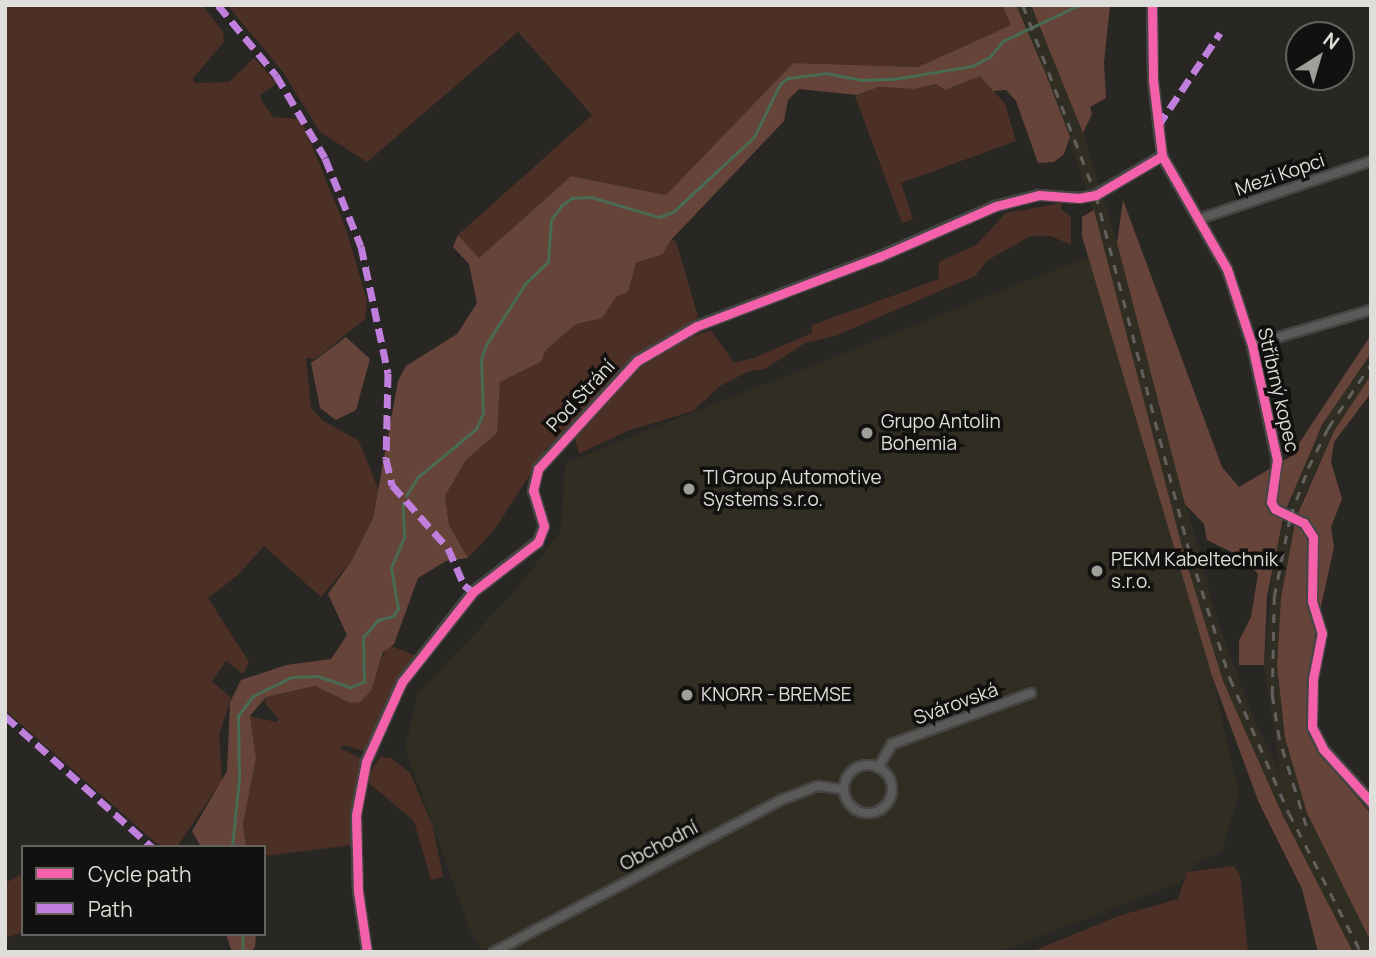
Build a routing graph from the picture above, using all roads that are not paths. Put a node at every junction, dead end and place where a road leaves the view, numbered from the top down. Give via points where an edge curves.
1 (1152, 5) edge
2 (1162, 156) junction
3 (1371, 161) edge
4 (1199, 219) junction
5 (1371, 310) edge
6 (1252, 345) junction
7 (1031, 693) dead end
8 (878, 768) junction
9 (844, 789) junction
10 (1371, 802) edge
11 (367, 952) edge
12 (494, 952) edge

1 - 2 street, Stříbrný kopec
2 - 4 street, Stříbrný kopec
2 - 11 street, Pod Strání via 1097,195 1040,195 996,206 697,326 637,362 538,469 533,491 544,526 538,542 473,592 402,682 366,762 356,815 358,891
3 - 4 street, Mezi Kopci
4 - 6 street, Stříbrný kopec via 1227,269
5 - 6 street, Stříbrný kopec
6 - 10 street, Stříbrný kopec via 1277,460 1271,502 1275,509 1304,523 1313,537 1311,601 1322,633 1313,679 1312,727 1323,748
7 - 8 street, Svárovská via 892,744
8 - 9 street via 857,768
8 - 9 street via 892,789 879,810 853,808
9 - 12 street, Obchodní via 818,786 781,800

